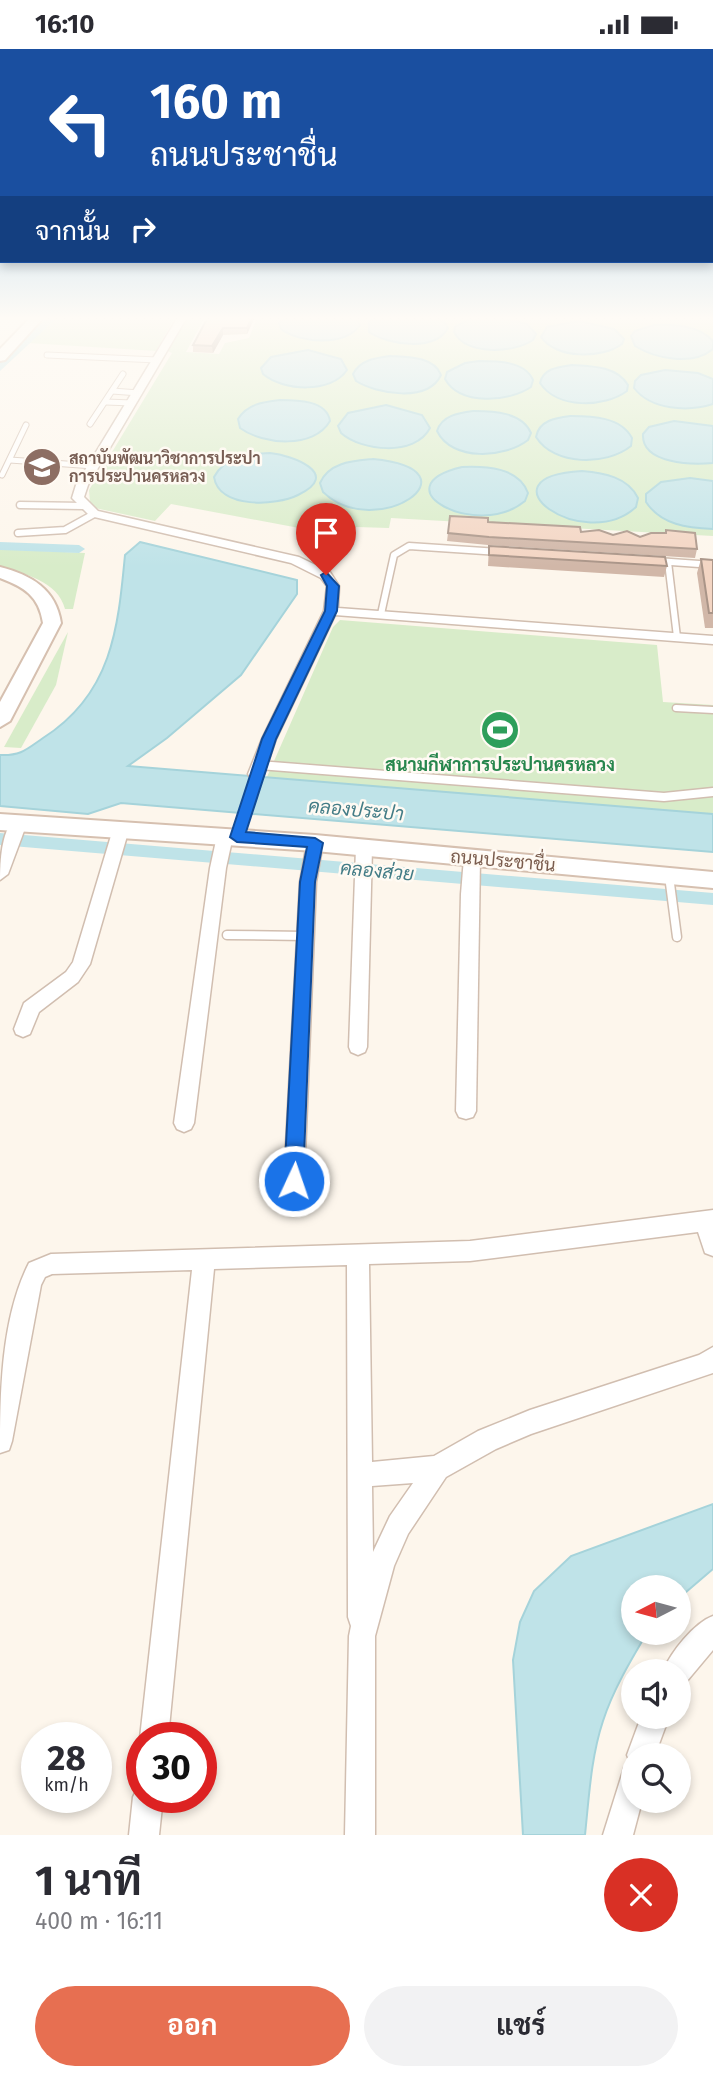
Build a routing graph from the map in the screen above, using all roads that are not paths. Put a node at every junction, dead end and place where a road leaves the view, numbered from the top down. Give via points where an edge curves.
1 (118, 400) edge
2 (135, 400) edge
3 (106, 402) joint
4 (90, 424) dead end
5 (26, 425) dead end
6 (10, 460) junction
7 (94, 466) junction
8 (2, 475) dead end
9 (20, 505) dead end
10 (89, 510) junction
11 (18, 533) dead end
12 (504, 552) edge
13 (655, 561) edge
14 (668, 562) junction
15 (713, 565) edge
16 (0, 572) edge
17 (331, 611) junction
18 (381, 614) junction
19 (677, 637) junction
20 (713, 640) edge
21 (676, 708) dead end
22 (713, 710) edge
23 (0, 721) edge
24 (257, 770) junction
25 (713, 792) edge
26 (11, 826) edge
27 (232, 835) junction
28 (117, 843) junction
29 (313, 850) junction
30 (364, 854) junction
31 (472, 865) junction
32 (0, 874) edge
33 (669, 880) junction
34 (713, 880) edge
35 (227, 935) dead end
36 (305, 936) junction
37 (677, 937) dead end
38 (23, 1029) dead end
39 (358, 1047) dead end
40 (466, 1111) dead end
41 (184, 1123) dead end
42 (294, 1181) dead end
43 (710, 1221) edge
44 (713, 1246) edge
45 (358, 1256) junction
46 (204, 1261) junction
47 (713, 1359) edge
48 (0, 1441) edge
49 (437, 1468) junction
50 (360, 1475) junction
51 (713, 1629) edge
52 (362, 1636) junction
53 (687, 1659) edge
54 (156, 1722) edge
55 (146, 1813) edge
56 (624, 1813) edge
57 (144, 1835) edge
58 (360, 1835) edge
59 (618, 1835) edge

1 - 3 lane
2 - 7 street
3 - 4 lane
5 - 6 lane
6 - 7 lane
6 - 8 lane
7 - 10 street via 79,498
9 - 10 lane
10 - 11 lane via 65,530
10 - 17 street via 295,560 326,575 333,586
12 - 18 lane via 409,546 398,550
13 - 14 lane
14 - 15 lane
14 - 19 lane
16 - 23 main road via 39,590 51,610 52,623
17 - 18 street
17 - 24 street
18 - 19 street
19 - 20 street
21 - 22 lane
24 - 25 lane via 664,797
24 - 27 lane
26 - 28 main road, ถนนประชาชื่น
26 - 32 street
27 - 28 main road, ถนนประชาชื่น
27 - 29 main road, ถนนประชาชื่น
27 - 41 street via 218,868
28 - 38 street via 81,964 72,977 31,1008
29 - 30 main road, ถนนประชาชื่น
29 - 36 street
30 - 31 main road, ถนนประชาชื่น
30 - 39 street
31 - 33 main road, ถนนประชาชื่น
31 - 40 street
33 - 34 main road, ถนนประชาชื่น
33 - 37 lane
35 - 36 lane
36 - 42 street
43 - 44 street
43 - 45 street via 470,1251
45 - 46 street
45 - 50 street
46 - 48 street via 51,1264 37,1270 30,1284
46 - 54 street
47 - 49 street via 530,1422
49 - 50 street
49 - 52 street via 399,1525 381,1565
50 - 52 street
51 - 53 street
52 - 58 street
55 - 57 street
56 - 59 street

